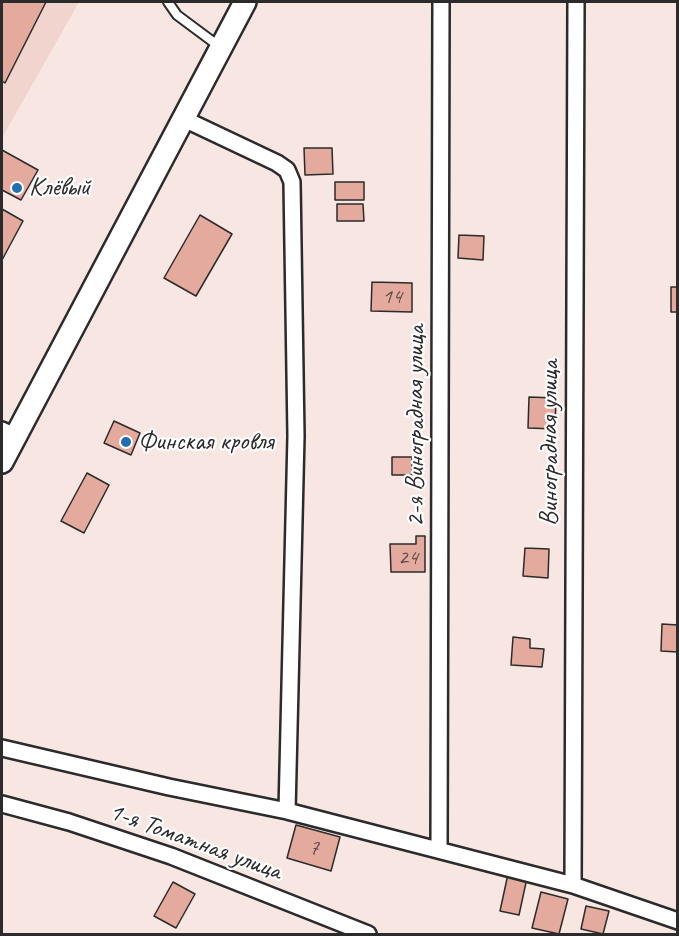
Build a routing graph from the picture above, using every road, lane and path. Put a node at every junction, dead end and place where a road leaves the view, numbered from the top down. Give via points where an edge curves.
1 (168, 2) edge
2 (245, 2) edge
3 (441, 2) edge
4 (576, 2) edge
5 (221, 48) junction
6 (184, 119) junction
7 (8, 433) edge
8 (2, 462) edge
9 (2, 748) edge
10 (2, 804) edge
11 (287, 812) junction
12 (439, 850) junction
13 (573, 885) junction
14 (678, 921) edge
15 (368, 934) edge

1 - 5 lane via 177,15
2 - 5 main road
3 - 12 street, 2-я Виноградная улица
4 - 13 street, Виноградная улица
5 - 6 main road
6 - 7 main road
6 - 11 street via 277,163 287,170 292,182 296,436
7 - 8 main road
9 - 11 street
10 - 15 street, 1-я Томатная улица via 171,856
11 - 12 street
12 - 13 street
13 - 14 street

